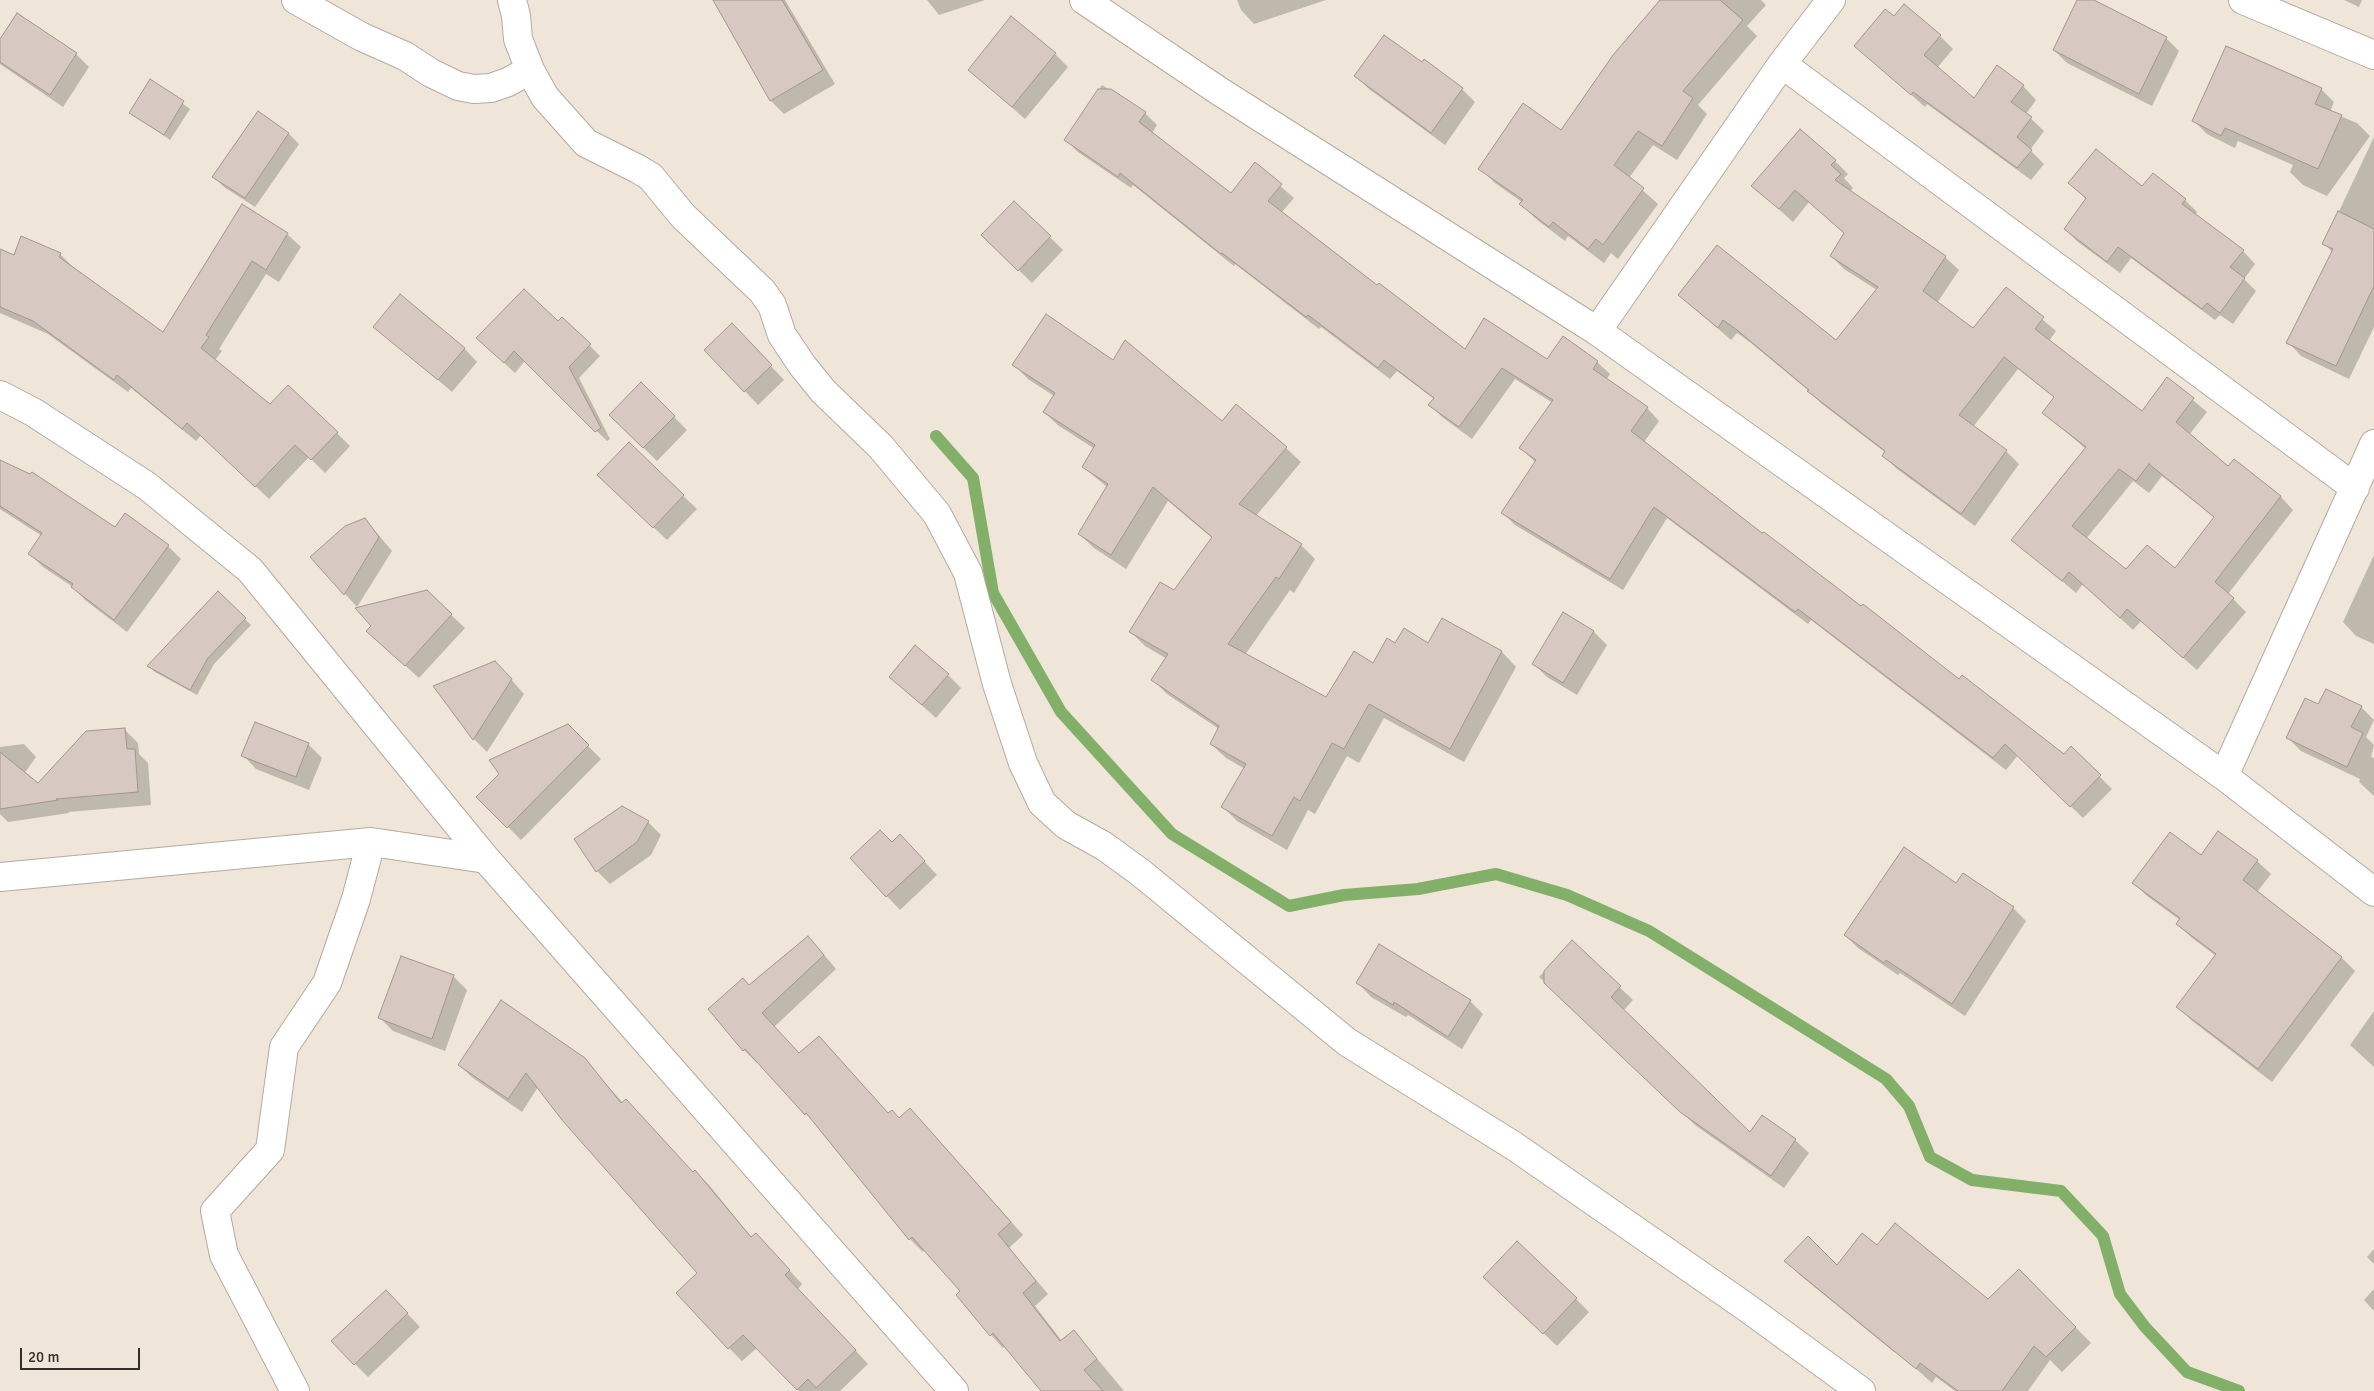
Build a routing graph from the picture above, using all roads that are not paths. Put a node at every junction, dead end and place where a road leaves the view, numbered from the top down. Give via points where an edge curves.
1 (296, 0) edge
2 (512, 0) edge
3 (1084, 0) edge
4 (1831, 0) edge
5 (2243, 0) edge
6 (2374, 55) edge
7 (1782, 64) junction
8 (530, 70) junction
9 (1597, 332) junction
10 (0, 395) edge
11 (2374, 444) edge
12 (2355, 488) junction
13 (2224, 776) junction
14 (372, 842) junction
15 (486, 859) junction
16 (0, 877) edge
17 (2374, 892) edge
18 (295, 1391) edge
19 (954, 1391) edge
20 (1861, 1391) edge

1 - 8 street via 458,86 491,88
2 - 8 street via 518,39
3 - 9 street via 1219,91
4 - 7 street
5 - 6 street
7 - 9 street
7 - 12 street
8 - 20 street via 545,98 586,143 650,177 683,216 762,291 772,306 782,335 802,366 881,447 937,514 968,574 997,684 1023,763 1042,803 1066,825 1104,846 1140,873 1347,1042 1514,1146
9 - 13 street
10 - 15 street via 33,412 147,486 250,570
11 - 12 street
12 - 13 street
13 - 17 street
14 - 15 street
14 - 16 street
14 - 18 street via 326,983 284,1047 270,1150 215,1211 224,1255
15 - 19 street

